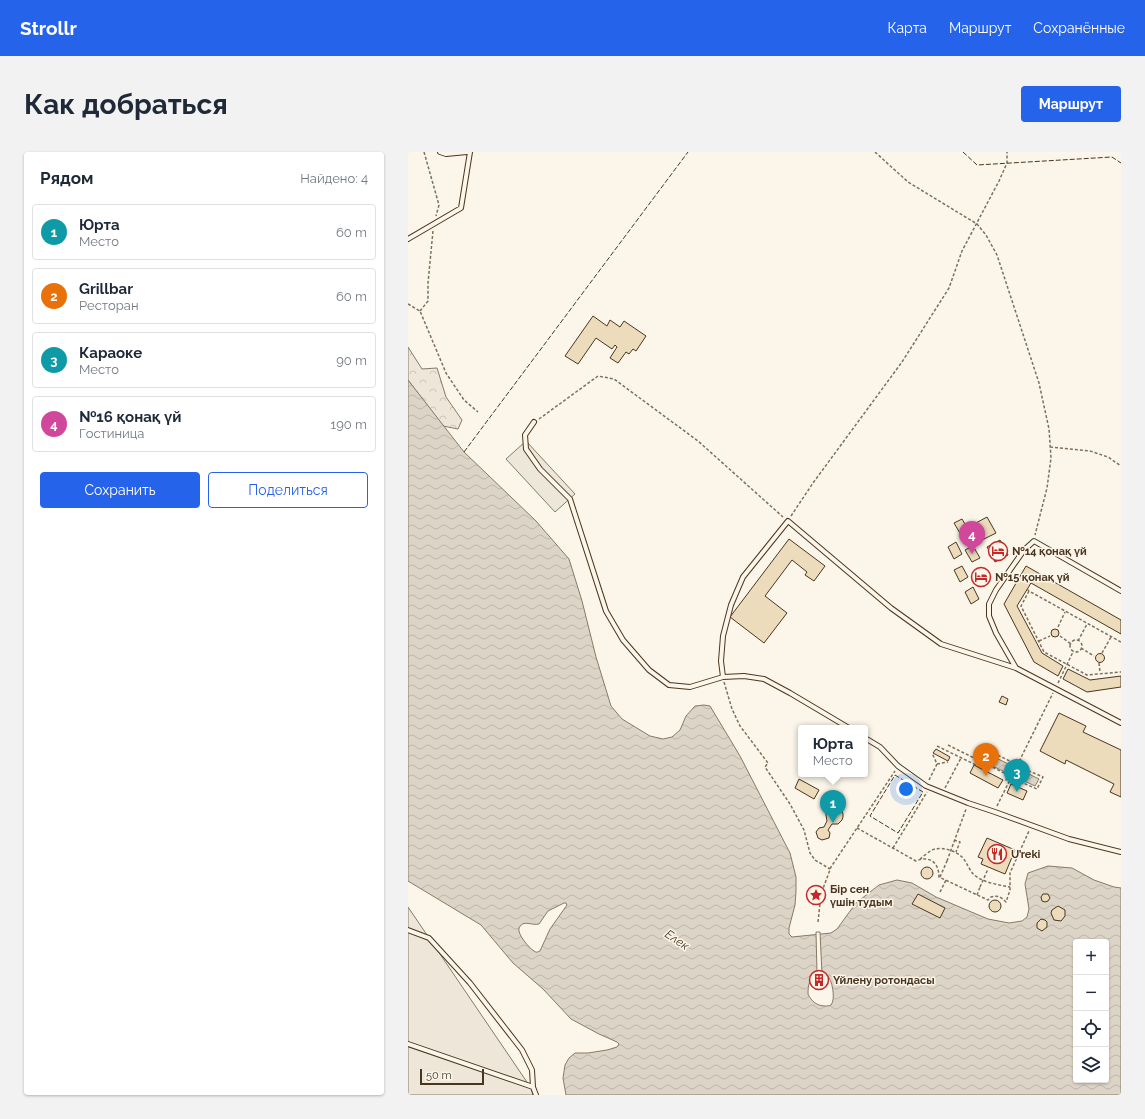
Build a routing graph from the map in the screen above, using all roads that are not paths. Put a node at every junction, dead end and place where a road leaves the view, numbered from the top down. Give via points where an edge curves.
1 (440, 152) edge
2 (468, 152) edge
3 (408, 239) edge
4 (534, 422) road end
5 (1121, 591) edge
6 (1016, 668) junction
7 (723, 677) junction
8 (1121, 723) edge
9 (844, 725) edge
10 (868, 740) edge
11 (1121, 852) edge
12 (408, 930) edge
13 (408, 1044) edge
14 (533, 1087) junction
15 (536, 1095) edge

1 - 2 lane
2 - 3 lane via 461,208
4 - 7 lane via 525,435 526,449 540,469 570,499 606,611 623,640 649,670 669,685 690,687
5 - 6 lane via 1034,541 1016,560 989,604 989,616 996,633
6 - 7 lane via 941,644 891,608 788,521 743,577 731,605 723,636
6 - 8 lane
7 - 9 lane via 744,676 764,679
10 - 11 lane via 880,747 898,766 928,786 1069,839
12 - 14 lane via 430,938 470,983 522,1050 532,1070
13 - 14 lane
14 - 15 lane

